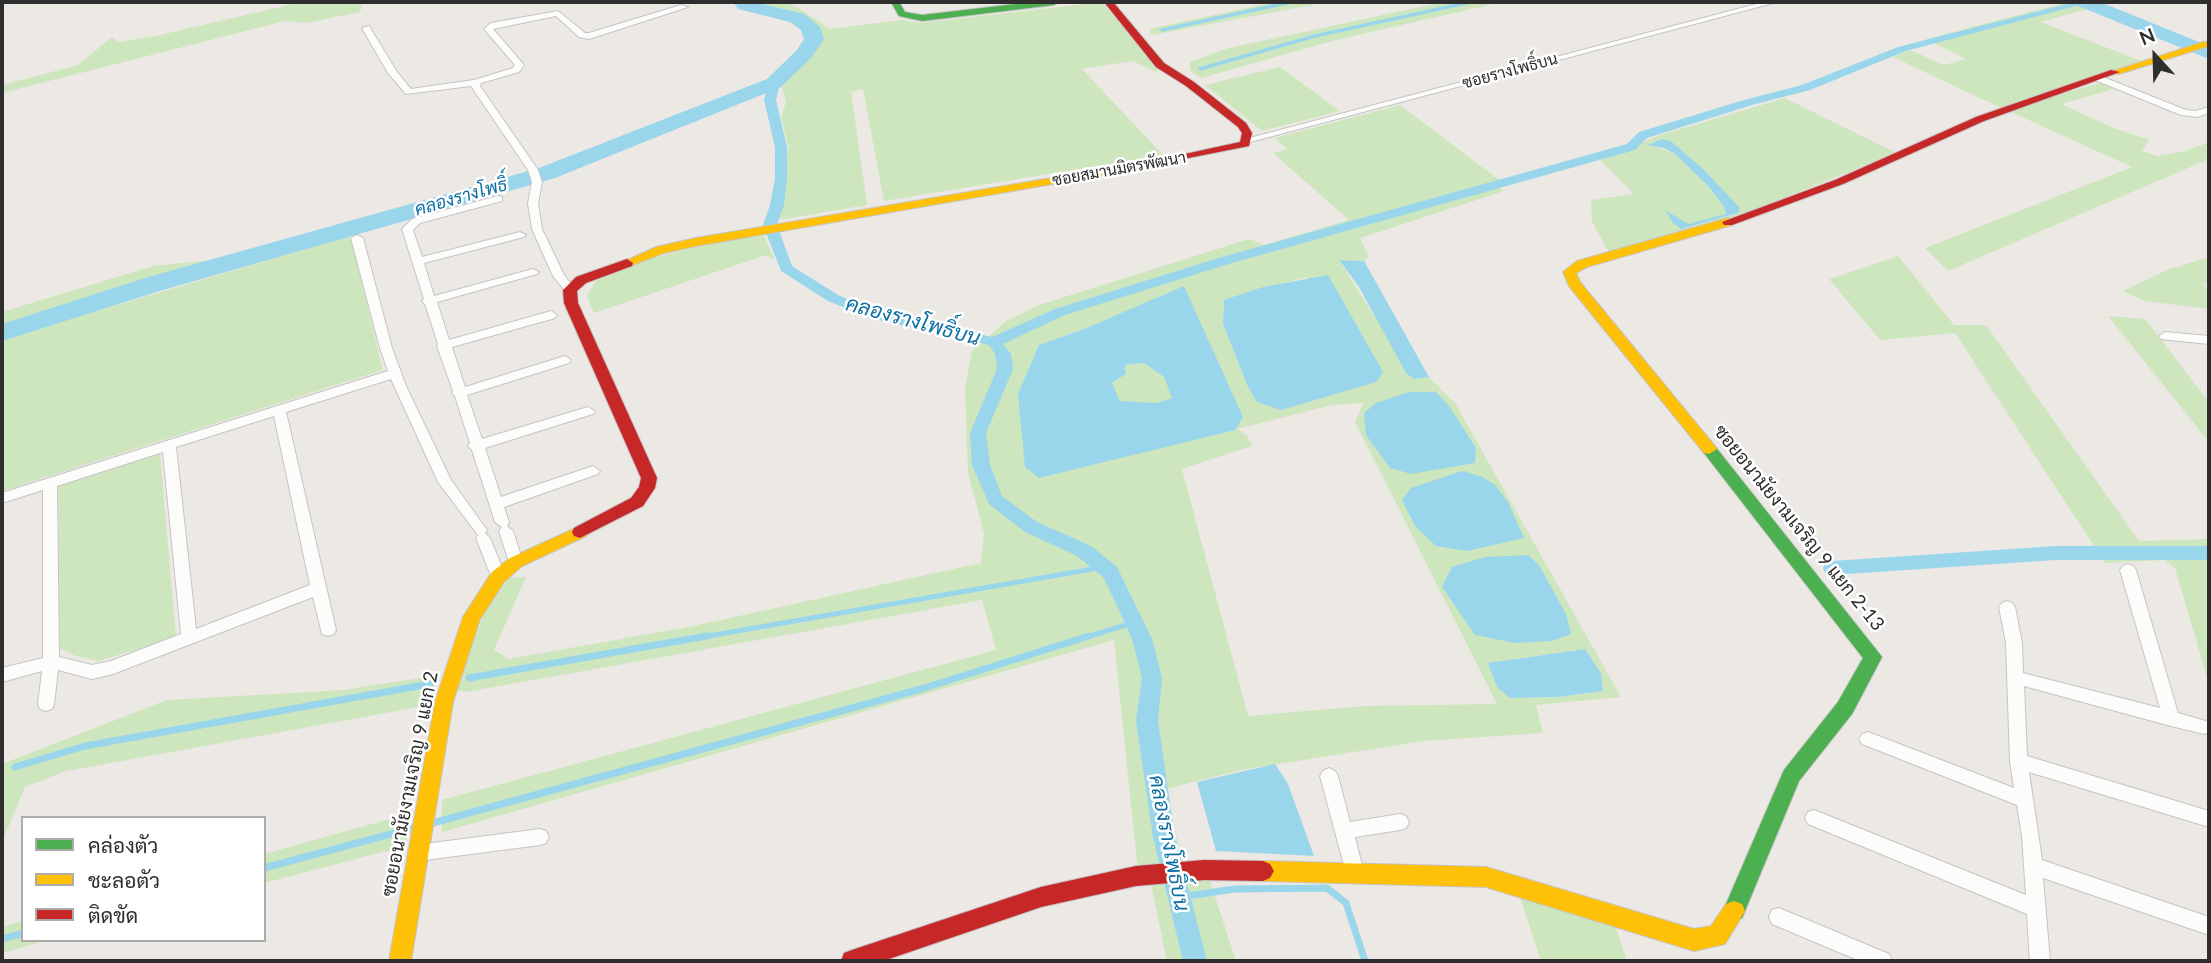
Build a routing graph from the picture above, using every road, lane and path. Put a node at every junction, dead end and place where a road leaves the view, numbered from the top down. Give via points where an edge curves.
1 (895, 2) edge
2 (1054, 2) edge
3 (1108, 2) edge
4 (1773, 2) edge
5 (684, 7) dead end
6 (366, 29) dead end
7 (2206, 44) dead end
8 (2098, 78) junction
9 (475, 83) junction
10 (2209, 110) edge
11 (1247, 140) junction
12 (498, 200) dead end
13 (520, 235) dead end
14 (357, 238) dead end
15 (416, 262) junction
16 (533, 272) dead end
17 (570, 290) junction
18 (428, 301) junction
19 (551, 315) dead end
20 (2165, 336) dead end
21 (2209, 340) edge
22 (443, 346) junction
23 (565, 360) dead end
24 (395, 373) junction
25 (458, 393) junction
26 (279, 410) junction
27 (588, 411) dead end
28 (169, 445) junction
29 (475, 446) junction
30 (593, 471) dead end
31 (50, 483) junction
32 (2, 498) edge
33 (501, 518) junction
34 (480, 530) junction
35 (516, 562) junction
36 (2128, 570) dead end
37 (498, 577) junction
38 (319, 588) junction
39 (2007, 607) dead end
40 (328, 630) dead end
41 (189, 639) junction
42 (51, 663) junction
43 (2, 675) edge
44 (2014, 677) junction
45 (46, 704) dead end
46 (2171, 719) junction
47 (2204, 727) dead end
48 (1868, 738) dead end
49 (2019, 761) junction
50 (1329, 776) dead end
51 (2023, 799) junction
52 (1814, 818) dead end
53 (2209, 819) edge
54 (1400, 822) dead end
55 (1343, 831) junction
56 (540, 837) dead end
57 (417, 853) junction
58 (2033, 866) junction
59 (1354, 873) junction
60 (2036, 908) junction
61 (1779, 917) dead end
62 (2209, 926) edge
63 (400, 961) edge
64 (852, 961) edge
65 (1882, 961) edge
66 (2040, 961) edge

1 - 2 street via 902,15 922,18
3 - 11 street via 1160,65 1242,125
4 - 11 street, ซอยรางโพธิ์บน
5 - 9 street via 589,36 558,13 494,25 488,29 520,65
6 - 9 street via 409,92
7 - 8 street, ซอยอนามัยงามเจริญ 9 แยก 2-13
8 - 10 street via 2190,115
8 - 59 street, ซอยอนามัยงามเจริญ 9 แยก 2-13 via 1980,119 1851,177 1741,219 1581,264 1569,272 1873,657 1845,708 1791,776 1737,905 1717,936 1701,941 1682,937 1486,877
9 - 17 street via 535,176 537,229
11 - 17 street, ซอยสมานมิตรพัฒนา via 1237,148 1177,160 791,223 660,250 581,280
12 - 15 street via 410,225 407,229
13 - 15 street
14 - 24 street
15 - 18 street
16 - 18 street
17 - 35 street, ซอยอนามัยงามเจริญ 9 แยก 2 via 571,303 649,478 638,502 623,512
18 - 22 street
19 - 22 street
20 - 21 street
22 - 25 street
23 - 25 street
24 - 26 street
24 - 34 street via 445,482
25 - 29 street
26 - 28 street
26 - 38 street
27 - 29 street
28 - 31 street
28 - 41 street
29 - 33 street
30 - 33 street
31 - 32 street
31 - 42 street
33 - 34 street
33 - 35 street
34 - 37 street
35 - 37 street, ซอยอนามัยงามเจริญ 9 แยก 2
36 - 46 street
37 - 57 street, ซอยอนามัยงามเจริญ 9 แยก 2 via 472,617 453,668
38 - 40 street
38 - 41 street
39 - 44 street
41 - 42 street via 92,672
42 - 43 street
42 - 45 street
44 - 46 street
44 - 49 street
46 - 47 street
48 - 51 street
49 - 51 street
49 - 53 street
50 - 55 street
51 - 58 street
52 - 60 street
54 - 55 street
55 - 59 street
56 - 57 street
57 - 63 street, ซอยอนามัยงามเจริญ 9 แยก 2
58 - 60 street
58 - 62 street
59 - 64 street, ซอยอนามัยงามเจริญ 9 แยก 2-13 via 1204,870 1136,876 1041,897
60 - 66 street
61 - 65 street

